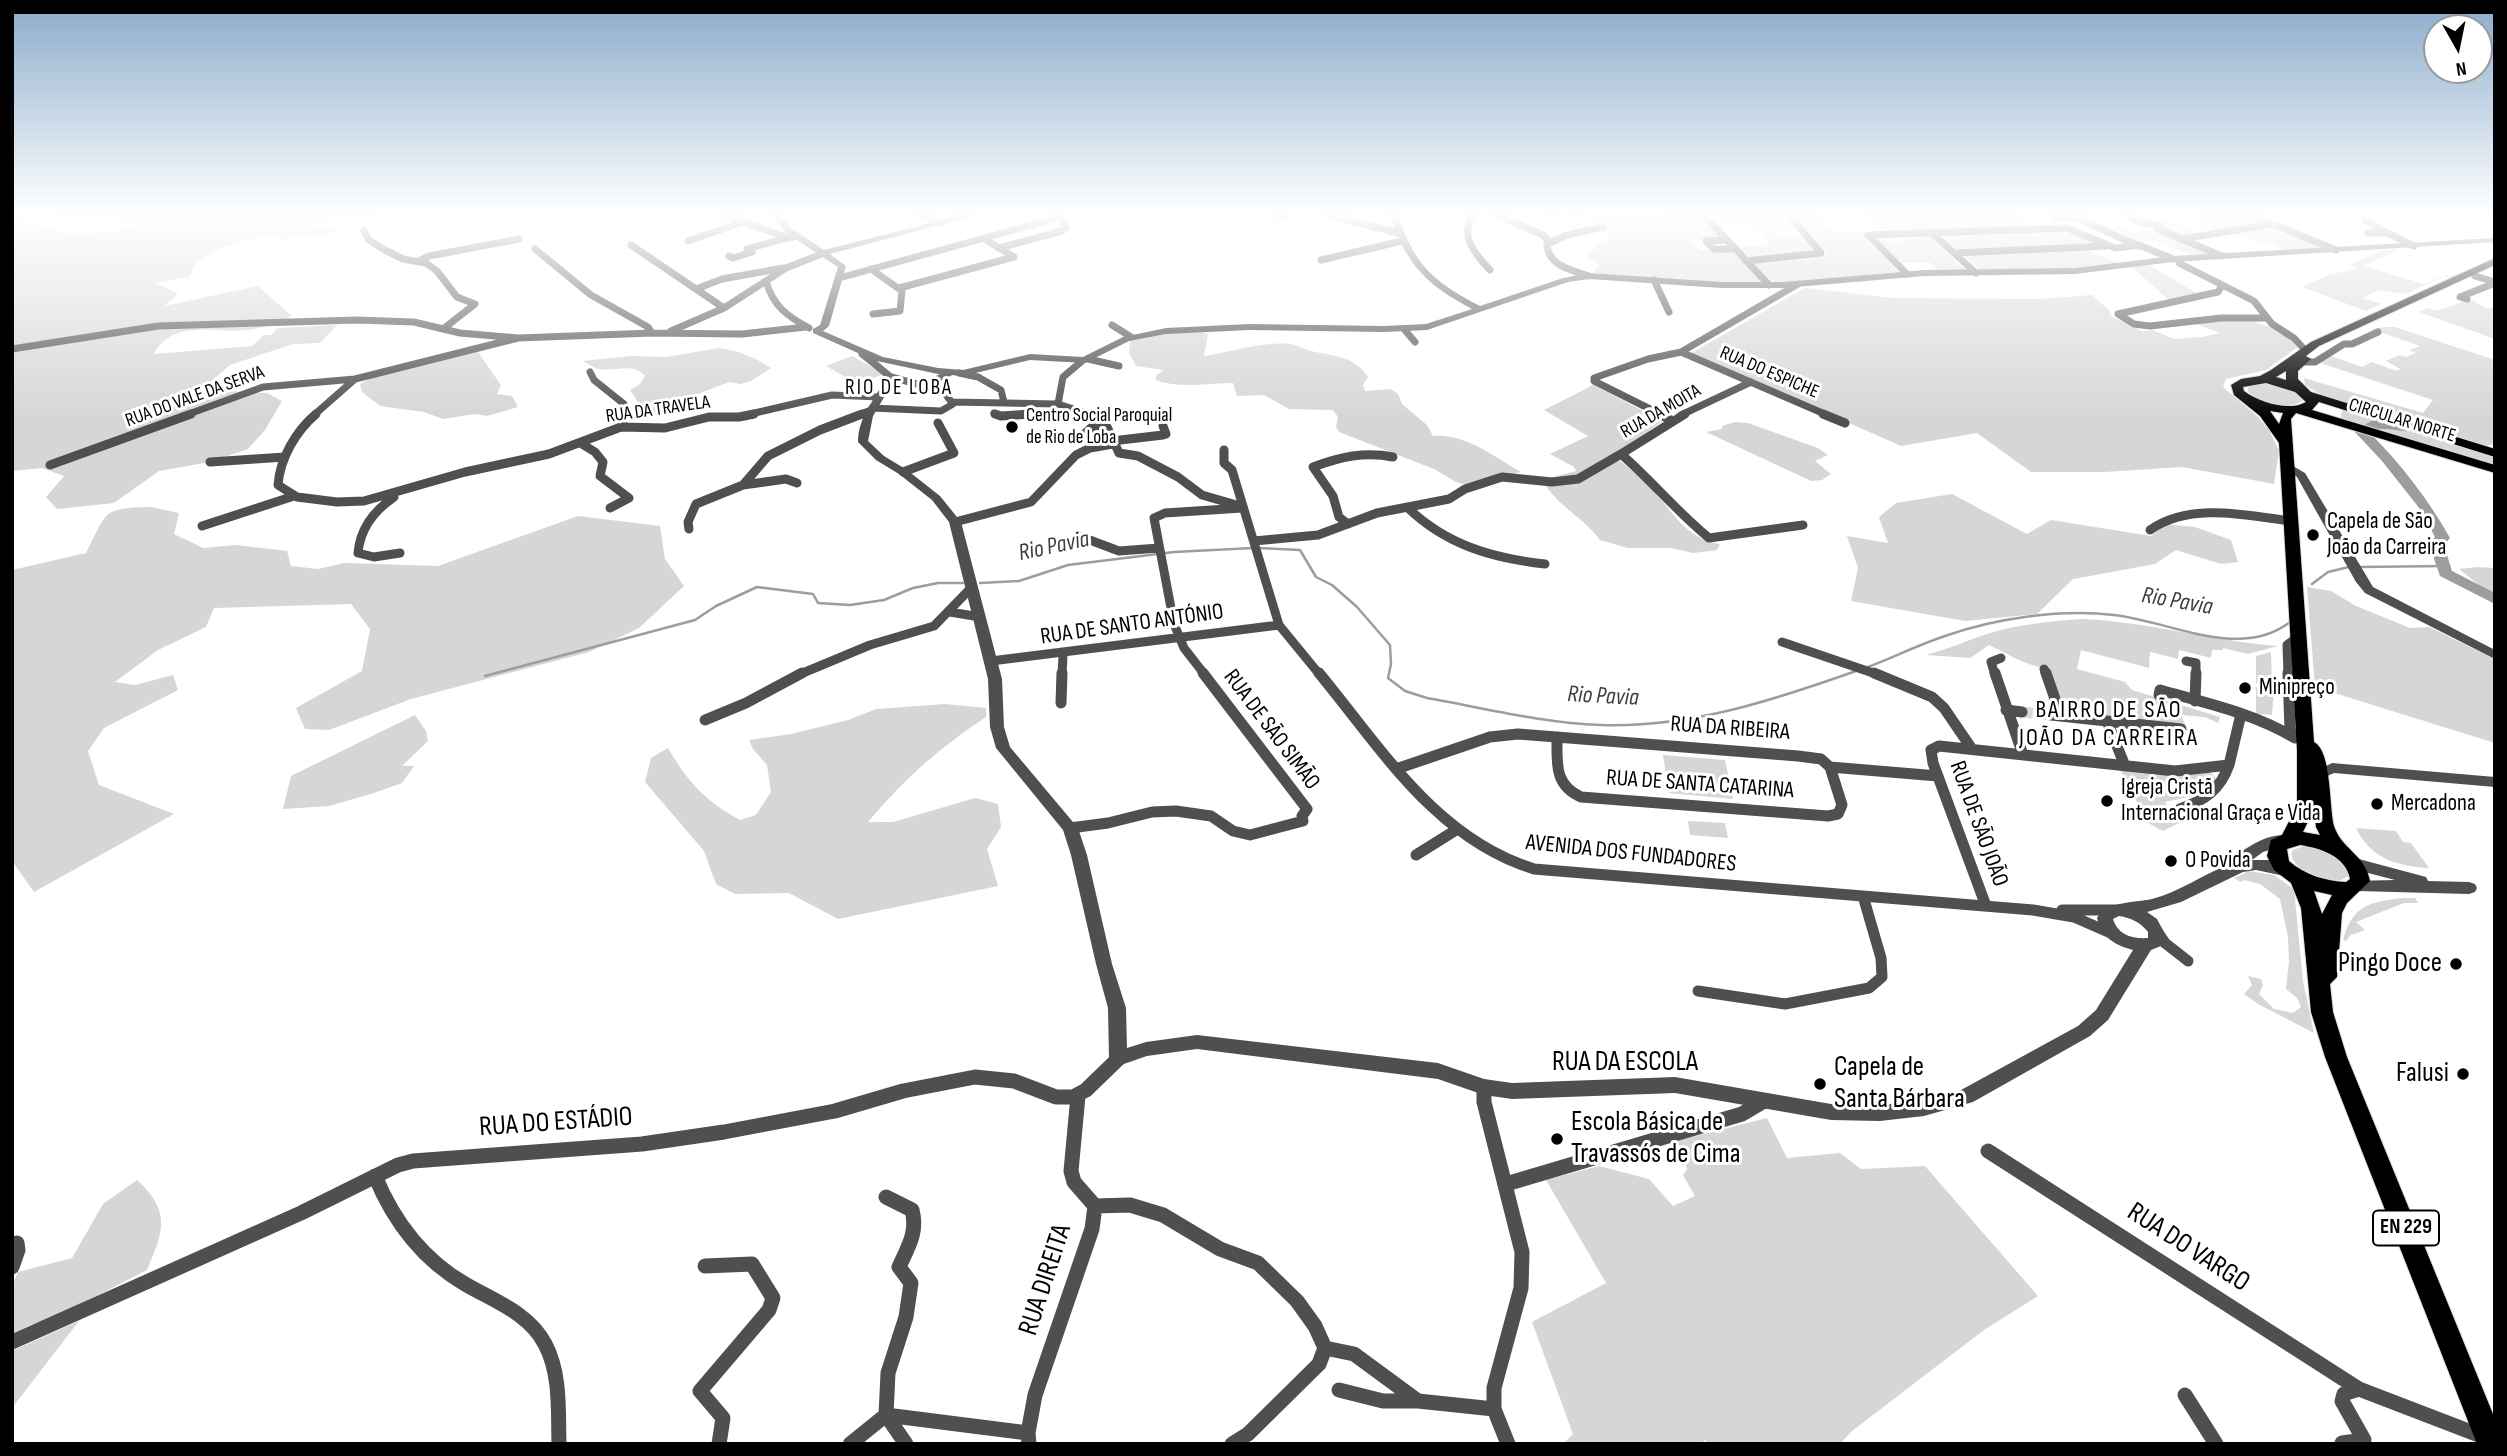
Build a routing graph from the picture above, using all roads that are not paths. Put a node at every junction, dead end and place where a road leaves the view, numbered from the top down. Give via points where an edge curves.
1 (447, 283) edge
2 (576, 283) edge
3 (687, 283) edge
4 (712, 283) edge
5 (763, 283) edge
6 (766, 283) edge
7 (837, 283) edge
8 (892, 283) edge
9 (918, 283) edge
10 (1433, 283) edge
11 (1555, 283) edge
12 (1655, 283) edge
13 (1722, 283) edge
14 (1809, 283) edge
15 (2218, 283) edge
16 (2451, 283) edge
17 (2460, 283) edge
18 (2493, 283) edge
19 (1798, 284) junction
20 (1769, 285) joint
21 (2222, 285) junction
22 (899, 288) junction
23 (696, 289) junction
24 (2467, 299) dead end
25 (724, 308) junction
26 (1479, 310) junction
27 (1669, 313) dead end
28 (873, 314) dead end
29 (2267, 318) junction
30 (1112, 325) dead end
31 (443, 329) junction
32 (811, 329) junction
33 (1404, 329) junction
34 (2378, 332) dead end
35 (652, 333) junction
36 (666, 333) junction
37 (2351, 334) junction
38 (1131, 337) junction
39 (518, 338) junction
40 (2365, 339) junction
41 (1415, 342) dead end
42 (12, 349) edge
43 (1681, 352) junction
44 (2303, 356) junction
45 (1085, 360) junction
46 (878, 363) junction
47 (1119, 366) dead end
48 (590, 372) dead end
49 (954, 373) junction
50 (891, 377) junction
51 (355, 379) junction
52 (2260, 380) junction
53 (1751, 382) junction
54 (925, 386) junction
55 (2304, 392) junction
56 (879, 397) junction
57 (2250, 400) junction
58 (953, 402) junction
59 (1004, 402) junction
60 (992, 403) junction
61 (1058, 404) junction
62 (872, 409) junction
63 (2295, 410) junction
64 (994, 413) junction
65 (1038, 413) dead end
66 (1671, 420) junction
67 (985, 421) dead end
68 (937, 423) dead end
69 (1845, 423) dead end
70 (1105, 425) junction
71 (1163, 426) dead end
72 (621, 427) junction
73 (1113, 443) junction
74 (582, 444) junction
75 (2286, 444) junction
76 (1224, 450) dead end
77 (2495, 453) edge
78 (1622, 454) junction
79 (285, 457) junction
80 (1393, 457) dead end
81 (210, 463) dead end
82 (50, 465) dead end
83 (2286, 465) junction
84 (2495, 469) edge
85 (903, 472) junction
86 (797, 483) dead end
87 (743, 485) junction
88 (405, 490) junction
89 (293, 496) junction
90 (1407, 507) junction
91 (610, 508) dead end
92 (1242, 508) junction
93 (2290, 521) junction
94 (955, 522) junction
95 (1348, 524) junction
96 (1803, 525) dead end
97 (202, 526) dead end
98 (689, 529) dead end
99 (2150, 530) dead end
100 (1079, 536) dead end
101 (1255, 546) junction
102 (1159, 548) junction
103 (400, 553) dead end
104 (1545, 564) dead end
105 (972, 587) junction
106 (950, 612) junction
107 (980, 617) junction
108 (1279, 625) junction
109 (1179, 637) junction
110 (2298, 637) junction
111 (1782, 642) dead end
112 (1063, 656) junction
113 (2495, 656) edge
114 (2001, 658) dead end
115 (2186, 660) dead end
116 (991, 662) junction
117 (2044, 669) dead end
118 (2159, 695) dead end
119 (2195, 701) junction
120 (1061, 703) dead end
121 (2006, 710) junction
122 (2022, 712) tunnel mouth
123 (2241, 714) junction
124 (2290, 719) junction
125 (705, 720) dead end
126 (2259, 720) junction
127 (2107, 721) junction
128 (2181, 729) dead end
129 (1557, 737) junction
130 (2305, 746) junction
131 (1972, 749) junction
132 (2023, 755) junction
133 (2229, 765) junction
134 (2125, 766) junction
135 (1830, 767) junction
136 (1396, 769) junction
137 (2360, 769) junction
138 (2319, 775) junction
139 (1938, 776) junction
140 (2495, 782) edge
141 (2180, 809) dead end
142 (1070, 828) junction
143 (1456, 831) junction
144 (2287, 839) junction
145 (2338, 850) junction
146 (1416, 855) dead end
147 (2355, 864) junction
148 (2230, 869) junction
149 (2294, 874) junction
150 (2445, 886) junction
151 (2353, 887) junction
152 (2469, 888) dead end
153 (1863, 896) junction
154 (2175, 898) junction
155 (1986, 906) junction
156 (2033, 910) junction
157 (2122, 911) junction
158 (2116, 936) junction
159 (2151, 936) junction
160 (2129, 970) junction
161 (1698, 991) dead end
162 (2322, 1012) junction
163 (1118, 1059) junction
164 (1484, 1087) junction
165 (1078, 1096) junction
166 (1765, 1101) junction
167 (1988, 1151) dead end
168 (375, 1177) junction
169 (1506, 1184) junction
170 (886, 1196) dead end
171 (1095, 1206) junction
172 (17, 1243) dead end
173 (705, 1266) dead end
174 (12, 1267) edge
175 (12, 1342) edge
176 (1325, 1348) junction
177 (2359, 1389) junction
178 (1339, 1390) dead end
179 (2185, 1395) dead end
180 (1418, 1401) junction
181 (1494, 1409) junction
182 (886, 1415) junction
183 (1028, 1438) edge
184 (2490, 1441) edge
185 (2342, 1443) edge
186 (559, 1444) edge
187 (719, 1444) edge
188 (850, 1444) edge
189 (906, 1444) edge
190 (1232, 1444) edge
191 (1508, 1444) edge
192 (2216, 1444) edge

1 - 31 street via 461,300 475,304
2 - 35 street
3 - 23 street
4 - 23 street
5 - 25 street
6 - 32 street via 775,306
7 - 32 street via 824,326
8 - 22 street
9 - 22 street
10 - 26 street
11 - 26 street
12 - 27 street
13 - 20 street
14 - 19 street
15 - 21 street
16 - 44 main road
17 - 37 main road
18 - 24 street via 2460,297
19 - 20 street
19 - 43 street
21 - 29 street via 2258,304
21 - 29 street via 2218,292 2203,297 2118,314 2134,324 2150,326
22 - 28 street via 900,311
23 - 25 street
25 - 36 street
26 - 33 street via 1438,324
29 - 44 street via 2299,341
30 - 38 street
31 - 39 street
31 - 42 street via 376,320 171,326
32 - 36 street
32 - 46 street
33 - 38 street via 1224,327
33 - 41 street
34 - 40 street
35 - 36 street
35 - 39 street
37 - 40 street
37 - 44 main road
38 - 45 street
39 - 51 street, RUA DO VALE DA SERVA
40 - 44 street via 2344,344 2315,362
43 - 53 street, RUA DO ESPICHE
43 - 66 street via 1593,380
44 - 52 main road
44 - 55 main road via 2292,370 2292,379
45 - 47 street
45 - 49 street via 1030,357
45 - 61 street via 1063,377
46 - 49 street
46 - 50 street
48 - 72 street via 624,404
49 - 54 street
49 - 59 street via 978,377 1001,390
50 - 54 street
50 - 56 street
51 - 79 street via 307,420
51 - 82 street, RUA DO VALE DA SERVA via 263,387
52 - 55 main road, CIRCULAR NORTE
52 - 57 main road via 2237,385 2238,392
53 - 66 street, RUA DA MOITA
53 - 69 street, RUA DO ESPICHE
54 - 58 street via 943,391
55 - 63 main road via 2312,405
55 - 77 main road, CIRCULAR NORTE
56 - 62 street
56 - 72 street, RUA DA TRAVELA via 832,395 739,417 709,417 665,428
57 - 63 main road, CIRCULAR NORTE
57 - 75 main road via 2272,421
58 - 60 street
58 - 62 street via 941,411
59 - 60 street
59 - 61 street
60 - 64 street
61 - 70 street via 1094,416
62 - 85 street via 863,442
62 - 87 street via 768,456
63 - 75 main road via 2285,419
63 - 84 main road, CIRCULAR NORTE
64 - 65 street
64 - 67 street
66 - 78 street, RUA DA MOITA
68 - 85 street via 954,453
70 - 73 street
70 - 73 street via 1092,427 1083,435
71 - 73 street via 1166,434
72 - 74 street, RUA DA TRAVELA
73 - 92 street via 1202,495
73 - 94 street via 1076,455 1031,502
74 - 88 street, RUA DA TRAVELA
74 - 91 street via 603,462 600,476 629,498
75 - 83 main road
76 - 92 street, AVENIDA DOS FUNDADORES via 1224,463 1232,470
78 - 90 street via 1578,479 1552,482 1510,476 1465,489 1449,499
78 - 96 street, RUA DA MOITA via 1709,538
79 - 81 street
79 - 89 street via 278,485
80 - 95 street via 1375,453 1338,457 1313,467 1333,496 1339,517
83 - 93 main road
83 - 113 street via 2301,475 2369,590
85 - 94 street via 946,508
86 - 87 street via 786,478
87 - 98 street via 696,504
88 - 89 street, RUA DA TRAVELA via 350,502
88 - 103 street via 377,511 357,548 365,557
89 - 97 street
90 - 95 street
90 - 104 street via 1432,530 1456,542 1494,556
92 - 101 street, AVENIDA DOS FUNDADORES
92 - 102 street, RUA DE SÃO SIMÃO via 1158,514 1154,518
93 - 99 street via 2197,514 2159,521
93 - 110 main road
94 - 105 street
95 - 101 street via 1318,535
100 - 102 street via 1119,551
101 - 108 street, AVENIDA DOS FUNDADORES
102 - 109 street, RUA DE SÃO SIMÃO
105 - 106 street
105 - 107 street
106 - 107 street
106 - 125 street via 934,626 870,645
107 - 116 street
108 - 109 street, RUA DE SANTO ANTÓNIO
108 - 136 street, AVENIDA DOS FUNDADORES
109 - 112 street, RUA DE SANTO ANTÓNIO
109 - 142 street, RUA DE SÃO SIMÃO via 1307,809 1303,821 1250,835 1233,831 1211,816 1176,811
110 - 124 street via 2287,645
110 - 130 main road
111 - 131 street via 1932,697
112 - 116 street, RUA DE SANTO ANTÓNIO
112 - 120 street
114 - 121 street via 1991,662
115 - 119 street via 2196,663
116 - 142 street via 1003,748
117 - 127 street via 2056,716
118 - 119 street via 2160,690
119 - 123 street
121 - 122 street
121 - 132 street
123 - 126 street
123 - 133 street
124 - 126 street
124 - 130 street via 2290,730
126 - 130 street
127 - 128 street
127 - 134 street
129 - 135 street, RUA DA RIBEIRA via 1813,757
129 - 135 street, RUA DE SANTA CATARINA via 1559,781 1569,793 1581,797 1828,816 1838,814 1842,805
129 - 136 street, RUA DA RIBEIRA via 1490,737
130 - 137 street via 2315,756
130 - 138 main road
130 - 144 main road via 2306,806
131 - 132 street, RUA DE SÃO JOÃO
131 - 139 street, RUA DE SÃO JOÃO via 1939,746 1930,750
132 - 134 street, RUA DE SÃO JOÃO
133 - 134 street, RUA DE SÃO JOÃO via 2175,771
133 - 141 street via 2224,783 2214,793
135 - 139 street, RUA DA RIBEIRA
136 - 143 street, AVENIDA DOS FUNDADORES
137 - 138 street via 2327,769
137 - 140 street
138 - 145 main road via 2325,827
139 - 155 street, RUA DE SÃO JOÃO
142 - 163 street via 1117,1008
143 - 146 street
143 - 153 street, AVENIDA DOS FUNDADORES via 1499,857 1534,869
144 - 145 main road via 2308,839
144 - 148 street via 2258,848
144 - 149 main road, EN 229 via 2276,849 2277,856
145 - 147 main road
147 - 150 street
147 - 151 main road via 2361,876
148 - 149 street via 2266,864
148 - 154 street
149 - 151 main road via 2326,889
149 - 162 main road, EN 229 via 2312,908
150 - 151 street
150 - 152 street
151 - 162 main road, EN 229 via 2332,913
153 - 155 street, AVENIDA DOS FUNDADORES
153 - 161 street via 1881,958 1882,977 1869,988 1785,1004
154 - 157 street
154 - 159 street, RUA DA ESCOLA
155 - 156 street, AVENIDA DOS FUNDADORES
156 - 157 street, AVENIDA DOS FUNDADORES
156 - 158 street, AVENIDA DOS FUNDADORES via 2074,917
157 - 158 street via 2105,918
157 - 159 street
158 - 159 street
158 - 160 street
159 - 160 street, RUA DA ESCOLA
160 - 166 street, RUA DA ESCOLA via 2102,1016 2084,1031 1955,1100 1924,1108 1856,1114
162 - 184 main road, EN 229 via 2364,1130
163 - 164 street, RUA DA ESCOLA via 1156,1047 1197,1042 1438,1071
163 - 165 street
164 - 166 street, RUA DA ESCOLA via 1513,1091 1675,1085
164 - 169 street
165 - 168 street, RUA DO ESTÁDIO via 1056,1097 1014,1081 975,1077 724,1132 642,1144 413,1161
165 - 171 street, RUA DIREITA via 1071,1171 1074,1182
166 - 169 street via 1742,1114
167 - 177 street, RUA DO VARGO
168 - 175 street, RUA DO ESTÁDIO
168 - 186 street via 386,1208 424,1255 507,1307 545,1343 556,1379
169 - 181 street via 1522,1252 1521,1288 1494,1388
170 - 182 street via 912,1210 916,1220 914,1239 899,1266 911,1283 906,1317 888,1373
171 - 176 street via 1130,1205 1163,1215 1220,1249 1258,1263 1297,1301
171 - 183 street, RUA DIREITA via 1092,1229 1035,1395
172 - 174 street
173 - 187 street via 751,1264 773,1298 769,1310 700,1391 723,1418
176 - 180 street via 1354,1354
176 - 190 street via 1319,1364
177 - 184 street, RUA DO VARGO
177 - 185 street via 2344,1394 2342,1401 2364,1440
178 - 180 street via 1384,1401
179 - 192 street
180 - 181 street
181 - 191 street
182 - 183 street
182 - 188 street
182 - 189 street

